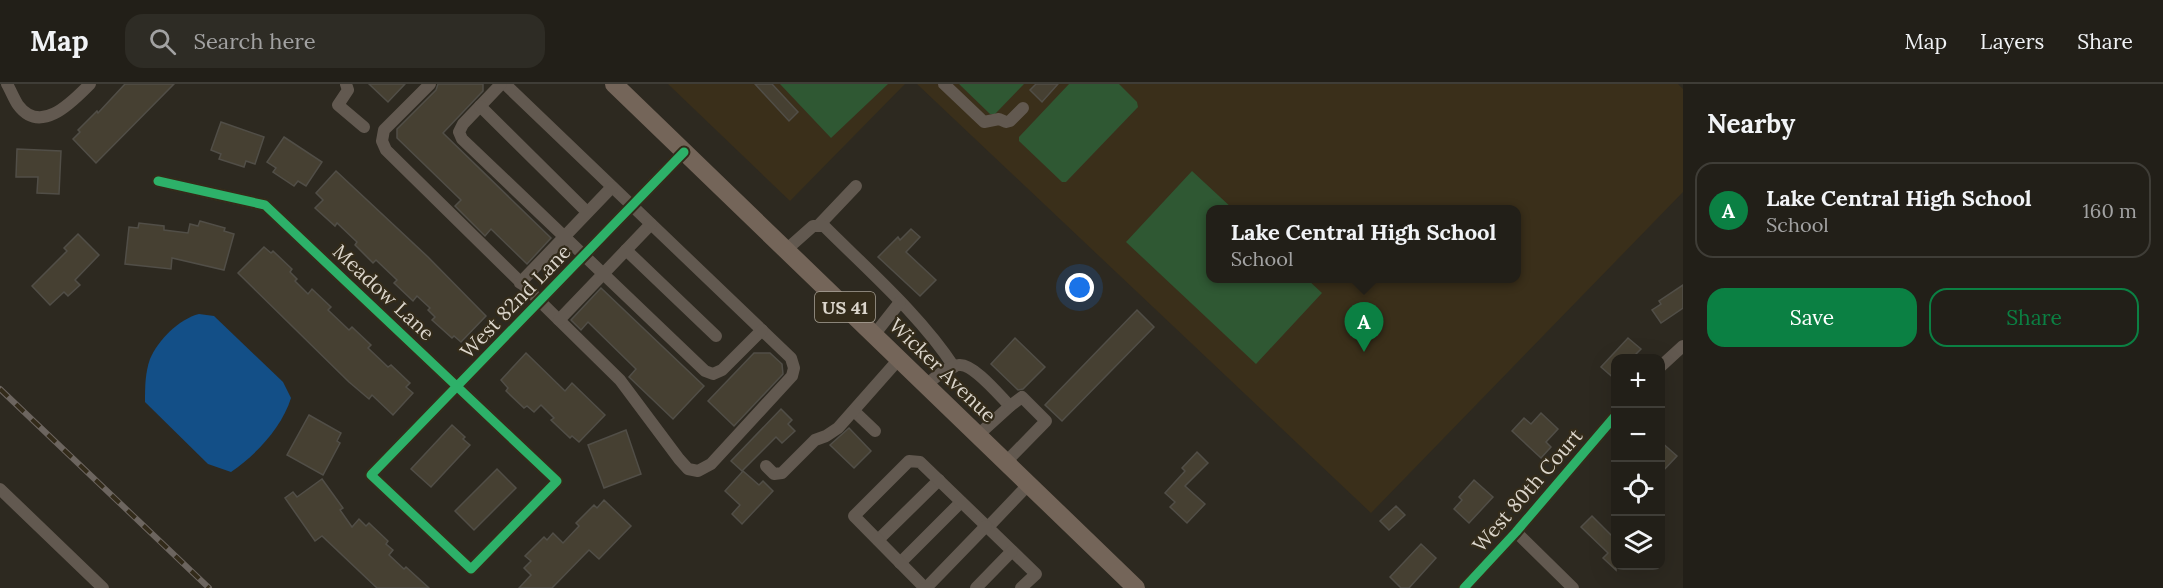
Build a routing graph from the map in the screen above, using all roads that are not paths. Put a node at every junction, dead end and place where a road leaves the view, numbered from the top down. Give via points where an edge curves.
1 (7, 84) edge
2 (90, 84) edge
3 (346, 84) edge
4 (430, 84) edge
5 (503, 84) edge
6 (614, 84) edge
7 (944, 84) edge
8 (480, 106) junction
9 (1023, 108) dead end
10 (363, 128) dead end
11 (684, 152) junction
12 (158, 180) dead end
13 (856, 186) dead end
14 (612, 187) junction
15 (632, 206) junction
16 (587, 212) junction
17 (651, 224) junction
18 (818, 226) junction
19 (564, 237) junction
20 (626, 250) junction
21 (786, 250) junction
22 (584, 256) junction
23 (603, 274) junction
24 (520, 283) junction
25 (539, 301) junction
26 (900, 302) junction
27 (558, 320) junction
28 (762, 330) junction
29 (874, 335) junction
30 (716, 336) dead end
31 (1683, 346) edge
32 (898, 358) junction
33 (1665, 362) edge
34 (954, 367) junction
35 (926, 385) junction
36 (457, 386) junction
37 (1010, 406) junction
38 (854, 411) junction
39 (1611, 421) edge
40 (875, 431) dead end
41 (978, 435) junction
42 (1006, 462) junction
43 (766, 466) dead end
44 (939, 480) junction
45 (1029, 484) junction
46 (0, 490) edge
47 (961, 502) junction
48 (987, 526) junction
49 (1516, 532) junction
50 (878, 540) junction
51 (1012, 551) junction
52 (900, 563) junction
53 (471, 569) joint
54 (103, 588) edge
55 (926, 588) edge
56 (975, 588) edge
57 (1021, 588) edge
58 (1137, 588) edge
59 (1464, 588) edge
60 (1573, 588) edge

1 - 2 street via 20,107 39,117 58,112
3 - 10 street via 348,90 338,105
4 - 24 street via 384,130 382,141 386,150
5 - 8 street
5 - 14 street
6 - 11 highway, Wicker Avenue / US 41
7 - 9 street via 984,122 1010,121
8 - 16 street
8 - 19 street via 459,132 462,139
11 - 15 street, West 82nd Lane
11 - 21 highway, Wicker Avenue / US 41
12 - 36 street, Meadow Lane via 265,205
13 - 18 street
14 - 15 street
14 - 16 street
15 - 17 street
15 - 22 street, West 82nd Lane
16 - 19 street
17 - 20 street
17 - 28 street
18 - 21 street
18 - 26 street via 824,226
19 - 22 street
19 - 24 street
20 - 23 street
20 - 30 street
21 - 29 highway, Wicker Avenue / US 41
22 - 23 street
22 - 25 street, West 82nd Lane
23 - 27 street
23 - 28 street via 705,372 722,370
24 - 25 street
25 - 27 street
25 - 36 street, West 82nd Lane
26 - 29 street
26 - 34 street
27 - 28 street via 620,380 678,459 688,469 698,471 711,464 792,376 791,358
29 - 32 highway, Wicker Avenue / US 41
31 - 33 street
32 - 35 highway, Wicker Avenue / US 41
32 - 38 street
34 - 35 street
34 - 37 street via 960,364 972,369
35 - 41 highway, Wicker Avenue / US 41
36 - 53 street, Meadow Lane via 557,481
36 - 53 street, West 82nd Lane via 371,475
37 - 41 street
37 - 42 street via 1022,397 1046,421
38 - 40 street
38 - 43 street via 838,428 815,440 782,473 774,474
39 - 49 street, West 80th Court
41 - 42 highway, Wicker Avenue / US 41
42 - 45 highway, Wicker Avenue / US 41
44 - 47 street
44 - 50 street
44 - 50 street via 920,462 909,461 854,516
45 - 48 street
45 - 58 highway, Wicker Avenue / US 41
46 - 54 street
47 - 48 street
47 - 52 street
48 - 51 street
48 - 55 street
49 - 59 street, West 80th Court
49 - 60 street
50 - 52 street
51 - 56 street
51 - 57 street via 1036,574
52 - 55 street

